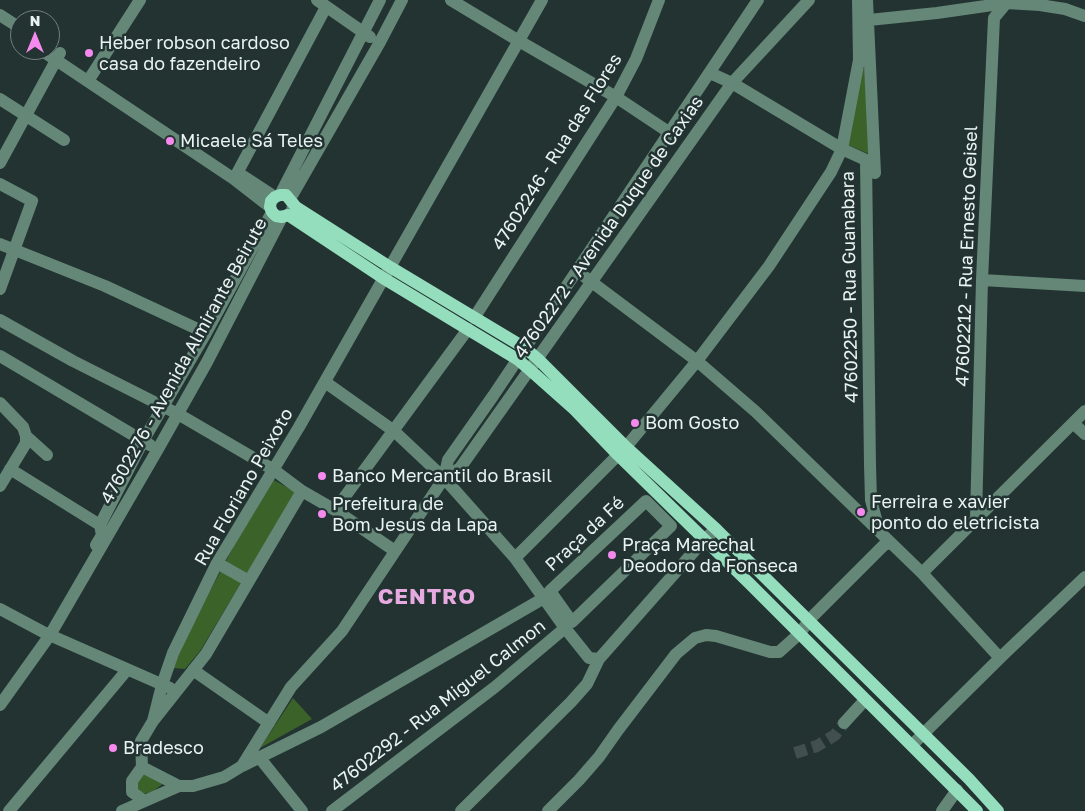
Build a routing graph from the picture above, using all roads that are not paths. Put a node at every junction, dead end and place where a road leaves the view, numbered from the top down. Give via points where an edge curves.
1 (140, 0) edge
2 (380, 0) edge
3 (402, 0) edge
4 (450, 0) edge
5 (542, 0) edge
6 (659, 0) edge
7 (758, 0) edge
8 (809, 0) edge
9 (858, 0) edge
10 (867, 0) edge
11 (1007, 2) edge
12 (322, 3) edge
13 (1085, 16) edge
14 (868, 20) junction
15 (363, 33) junction
16 (518, 41) junction
17 (380, 42) junction
18 (60, 57) edge
19 (52, 60) edge
20 (710, 73) junction
21 (90, 78) junction
22 (732, 83) junction
23 (616, 97) junction
24 (0, 99) edge
25 (26, 116) junction
26 (670, 133) junction
27 (64, 140) dead end
28 (842, 148) junction
29 (870, 161) junction
30 (0, 163) edge
31 (236, 176) junction
32 (0, 184) edge
33 (281, 206) junction
34 (0, 244) edge
35 (13, 250) junction
36 (577, 270) junction
37 (387, 272) junction
38 (982, 280) junction
39 (591, 282) junction
40 (1085, 286) edge
41 (0, 289) edge
42 (0, 320) edge
43 (471, 323) junction
44 (206, 333) junction
45 (525, 348) junction
46 (0, 356) edge
47 (517, 359) junction
48 (538, 359) junction
49 (697, 362) junction
50 (530, 370) junction
51 (325, 382) junction
52 (0, 403) edge
53 (163, 405) junction
54 (1085, 411) edge
55 (178, 414) junction
56 (1073, 423) junction
57 (394, 430) junction
58 (1085, 434) edge
59 (26, 436) junction
60 (143, 441) junction
61 (158, 449) junction
62 (622, 451) junction
63 (47, 455) dead end
64 (274, 470) junction
65 (4, 478) edge
66 (444, 478) junction
67 (302, 491) junction
68 (335, 510) junction
69 (976, 518) junction
70 (716, 529) junction
71 (879, 530) junction
72 (103, 533) junction
73 (704, 540) junction
74 (890, 543) junction
75 (395, 551) junction
76 (515, 558) junction
77 (217, 563) junction
78 (922, 573) junction
79 (1085, 577) edge
80 (249, 581) junction
81 (544, 598) junction
82 (0, 609) edge
83 (567, 622) junction
84 (809, 622) junction
85 (48, 634) junction
86 (799, 634) junction
87 (599, 658) junction
88 (1000, 658) junction
89 (127, 670) junction
90 (193, 670) junction
91 (162, 685) junction
92 (177, 691) junction
93 (2, 694) edge
94 (865, 700) junction
95 (0, 705) edge
96 (153, 721) junction
97 (269, 723) junction
98 (844, 723) tunnel mouth
99 (923, 735) junction
100 (912, 745) junction
101 (259, 757) junction
102 (242, 766) junction
103 (142, 767) junction
104 (179, 786) junction
105 (957, 790) junction
106 (144, 800) junction
107 (9, 811) edge
108 (122, 811) edge
109 (302, 811) edge
110 (332, 811) edge
111 (461, 811) edge
112 (548, 811) edge
113 (942, 811) edge
114 (977, 811) edge
115 (998, 811) edge

1 - 21 street
2 - 15 street
3 - 17 street, 47602276 - Avenida Almirante Beirute
4 - 16 street
5 - 16 street, Rua Floriano Peixoto
6 - 23 street, 47602246 - Rua das Flores via 636,59
7 - 20 street, 47602272 - Avenida Duque de Caxias
8 - 22 street, 47602272 - Avenida Duque de Caxias
9 - 28 street, 47602250 - Rua Guanabara via 859,60
10 - 14 street
11 - 13 street via 1040,4
11 - 14 street
11 - 38 street, 47602212 - Rua Ernesto Geisel via 994,18
12 - 15 street
12 - 31 street
14 - 29 street
15 - 17 street
15 - 33 street
16 - 23 street
16 - 37 street, Rua Floriano Peixoto
17 - 33 street, 47602276 - Avenida Almirante Beirute
18 - 21 street
19 - 25 street
20 - 22 street
20 - 26 street, 47602272 - Avenida Duque de Caxias
21 - 31 street
22 - 28 street
22 - 39 street, 47602272 - Avenida Duque de Caxias
23 - 26 street
23 - 43 street, 47602246 - Rua das Flores
24 - 25 street
25 - 27 street
25 - 30 street
26 - 36 street, 47602272 - Avenida Duque de Caxias
28 - 29 street, 47602250 - Rua Guanabara
28 - 49 street via 831,172 769,266
29 - 71 street via 877,318
31 - 33 street
32 - 35 street via 32,201
33 - 37 main road
33 - 44 street
33 - 55 street, 47602276 - Avenida Almirante Beirute via 207,362
34 - 35 street
35 - 41 street
35 - 44 street via 105,286
36 - 39 street
36 - 45 street, 47602272 - Avenida Duque de Caxias
37 - 43 main road
37 - 51 street, Rua Floriano Peixoto
38 - 40 street
38 - 69 street, 47602212 - Rua Ernesto Geisel
39 - 48 street, 47602272 - Avenida Duque de Caxias
39 - 49 street
42 - 53 street via 73,361
43 - 45 main road
43 - 47 main road
43 - 57 street, 47602246 - Rua das Flores
44 - 53 street
45 - 47 street, 47602272 - Avenida Duque de Caxias
45 - 48 main road
46 - 60 street
47 - 50 main road
47 - 66 street, 47602272 - Avenida Duque de Caxias via 448,460
48 - 50 street, 47602272 - Avenida Duque de Caxias
48 - 62 main road
49 - 62 street
49 - 71 street via 756,412
50 - 62 main road
50 - 66 street, 47602272 - Avenida Duque de Caxias via 460,468
51 - 57 street
51 - 64 street, Rua Floriano Peixoto
52 - 59 street via 23,427
53 - 55 street
53 - 60 street
54 - 56 street
55 - 61 street, 47602276 - Avenida Almirante Beirute
55 - 64 street
56 - 58 street
56 - 69 street
57 - 66 street
57 - 68 street, 47602246 - Rua das Flores
59 - 63 street
59 - 65 street via 26,443
60 - 61 street
60 - 72 street
61 - 72 street, 47602276 - Avenida Almirante Beirute
62 - 70 main road
62 - 73 main road
62 - 76 street
64 - 67 street
64 - 77 street, Rua Floriano Peixoto
65 - 72 street
66 - 75 street, 47602272 - Avenida Duque de Caxias
66 - 76 street
67 - 68 street
67 - 80 street, Rua Floriano Peixoto
68 - 75 street
69 - 78 street
70 - 73 street
70 - 84 main road
71 - 74 street
72 - 85 street, 47602276 - Avenida Almirante Beirute
73 - 86 main road
73 - 87 street
74 - 78 street
74 - 84 street
75 - 97 street, 47602272 - Avenida Duque de Caxias via 342,631 291,688
76 - 81 street
77 - 80 street
77 - 91 street, Rua Floriano Peixoto via 173,653
78 - 88 street
79 - 88 street
80 - 90 street, Rua Floriano Peixoto
81 - 83 street
81 - 101 street via 322,727
82 - 85 street
83 - 83 street, Praça da Fé via 550,591 646,501 671,526 572,622
83 - 87 street via 589,658
83 - 110 street, 47602292 - Rua Miguel Calmon via 495,687
84 - 86 street
84 - 99 main road
85 - 89 street
85 - 93 street
85 - 95 street
86 - 94 main road
86 - 112 street via 779,652 716,636 695,638 676,654 599,757
87 - 111 street via 587,684 572,702
88 - 99 street
89 - 91 street
89 - 107 street
90 - 92 street, Rua Floriano Peixoto
90 - 97 street
91 - 92 street
91 - 96 street, Rua Floriano Peixoto
92 - 96 street, Rua Floriano Peixoto
94 - 98 street
94 - 100 main road
96 - 103 street, Rua Floriano Peixoto via 141,741
97 - 102 street, 47602272 - Avenida Duque de Caxias
99 - 100 street
99 - 115 main road
100 - 105 main road
101 - 102 street
101 - 109 street
102 - 104 street via 211,782
103 - 104 street
103 - 106 street, Rua Floriano Peixoto via 132,781 132,792
104 - 106 street
105 - 113 street
105 - 114 main road
106 - 108 street

